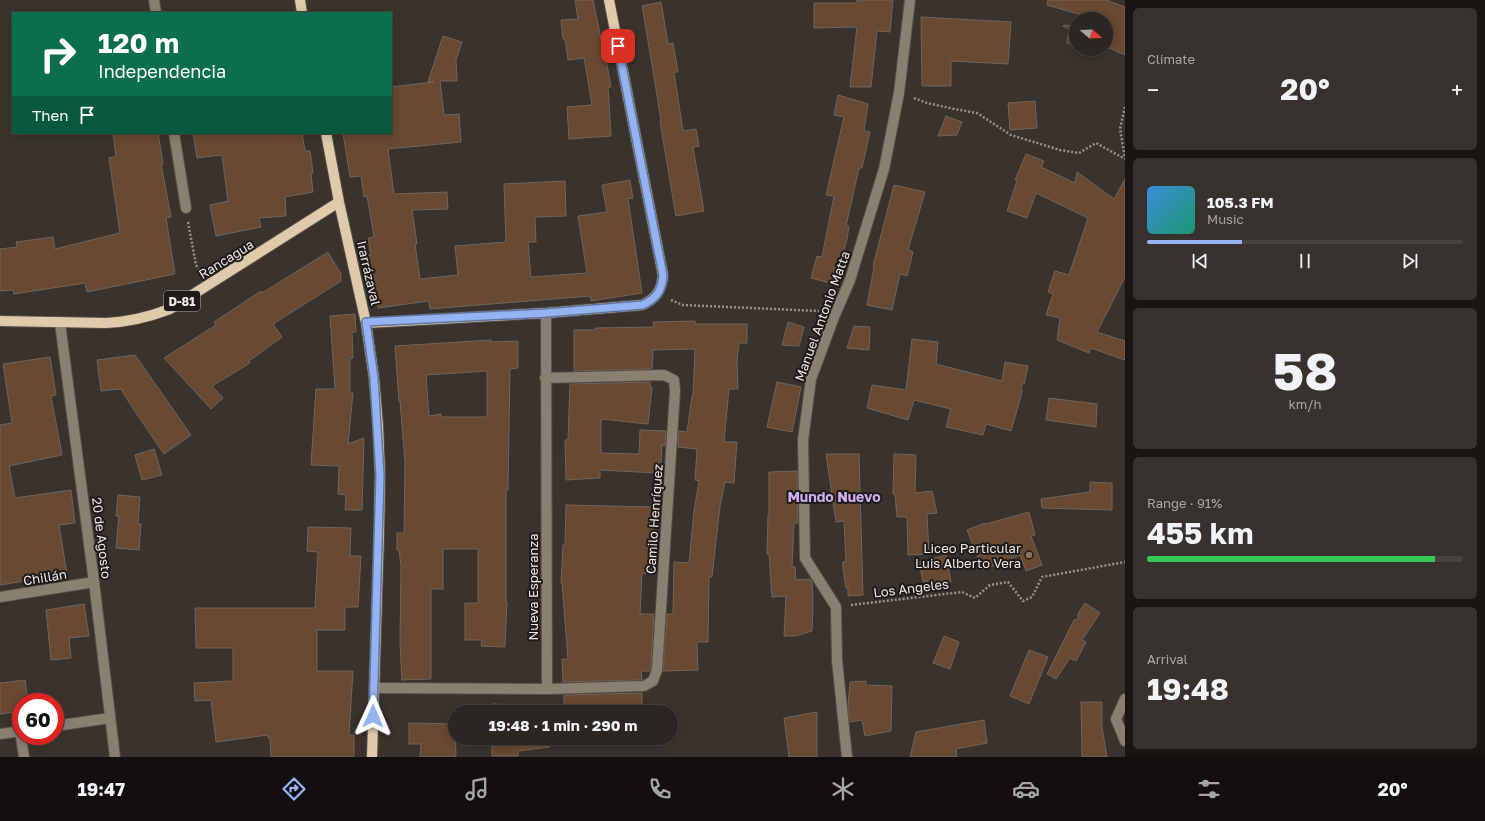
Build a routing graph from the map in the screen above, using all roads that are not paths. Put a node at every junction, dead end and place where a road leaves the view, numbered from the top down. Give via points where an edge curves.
1 (154, 0) edge
2 (300, 0) edge
3 (610, 0) edge
4 (910, 0) edge
5 (156, 12) edge
6 (302, 12) edge
7 (174, 134) edge
8 (326, 134) edge
9 (339, 202) junction
10 (186, 208) road end
11 (546, 313) junction
12 (0, 321) edge
13 (366, 322) junction
14 (60, 323) junction
15 (545, 378) junction
16 (94, 582) junction
17 (0, 597) edge
18 (374, 688) junction
19 (547, 689) junction
20 (1125, 699) edge
21 (110, 718) junction
22 (64, 725) edge
23 (12, 732) edge
24 (0, 734) edge
25 (1125, 741) edge
26 (23, 745) edge
27 (24, 757) edge
28 (114, 757) edge
29 (372, 757) edge
30 (847, 757) edge

1 - 5 street
2 - 6 main road
3 - 11 main road via 663,275 661,289 658,295 642,305
4 - 30 street, Manuel Antonio Matta via 899,92 884,169 850,280 810,379 803,440 805,558 836,607 837,660
7 - 10 street
8 - 9 main road, Irarrázaval
9 - 13 main road, Irarrázaval
9 - 14 main road, Rancagua / D-81 via 170,309 140,319 106,323
11 - 13 main road
11 - 15 street, Nueva Esperanza
12 - 14 main road, Rancagua / D-81
13 - 18 main road, Irarrázaval via 374,385 380,475
14 - 16 street, 20 de Agosto
15 - 19 street, Nueva Esperanza
15 - 19 street, Camilo Henríquez via 664,375 674,380 675,391 657,670 653,681 644,686
16 - 17 street, Chillán
16 - 21 street, 20 de Agosto
18 - 19 street
18 - 29 main road, Irarrázaval
20 - 25 street via 1116,719
21 - 22 street
21 - 28 street, 20 de Agosto
23 - 24 street
26 - 27 street

